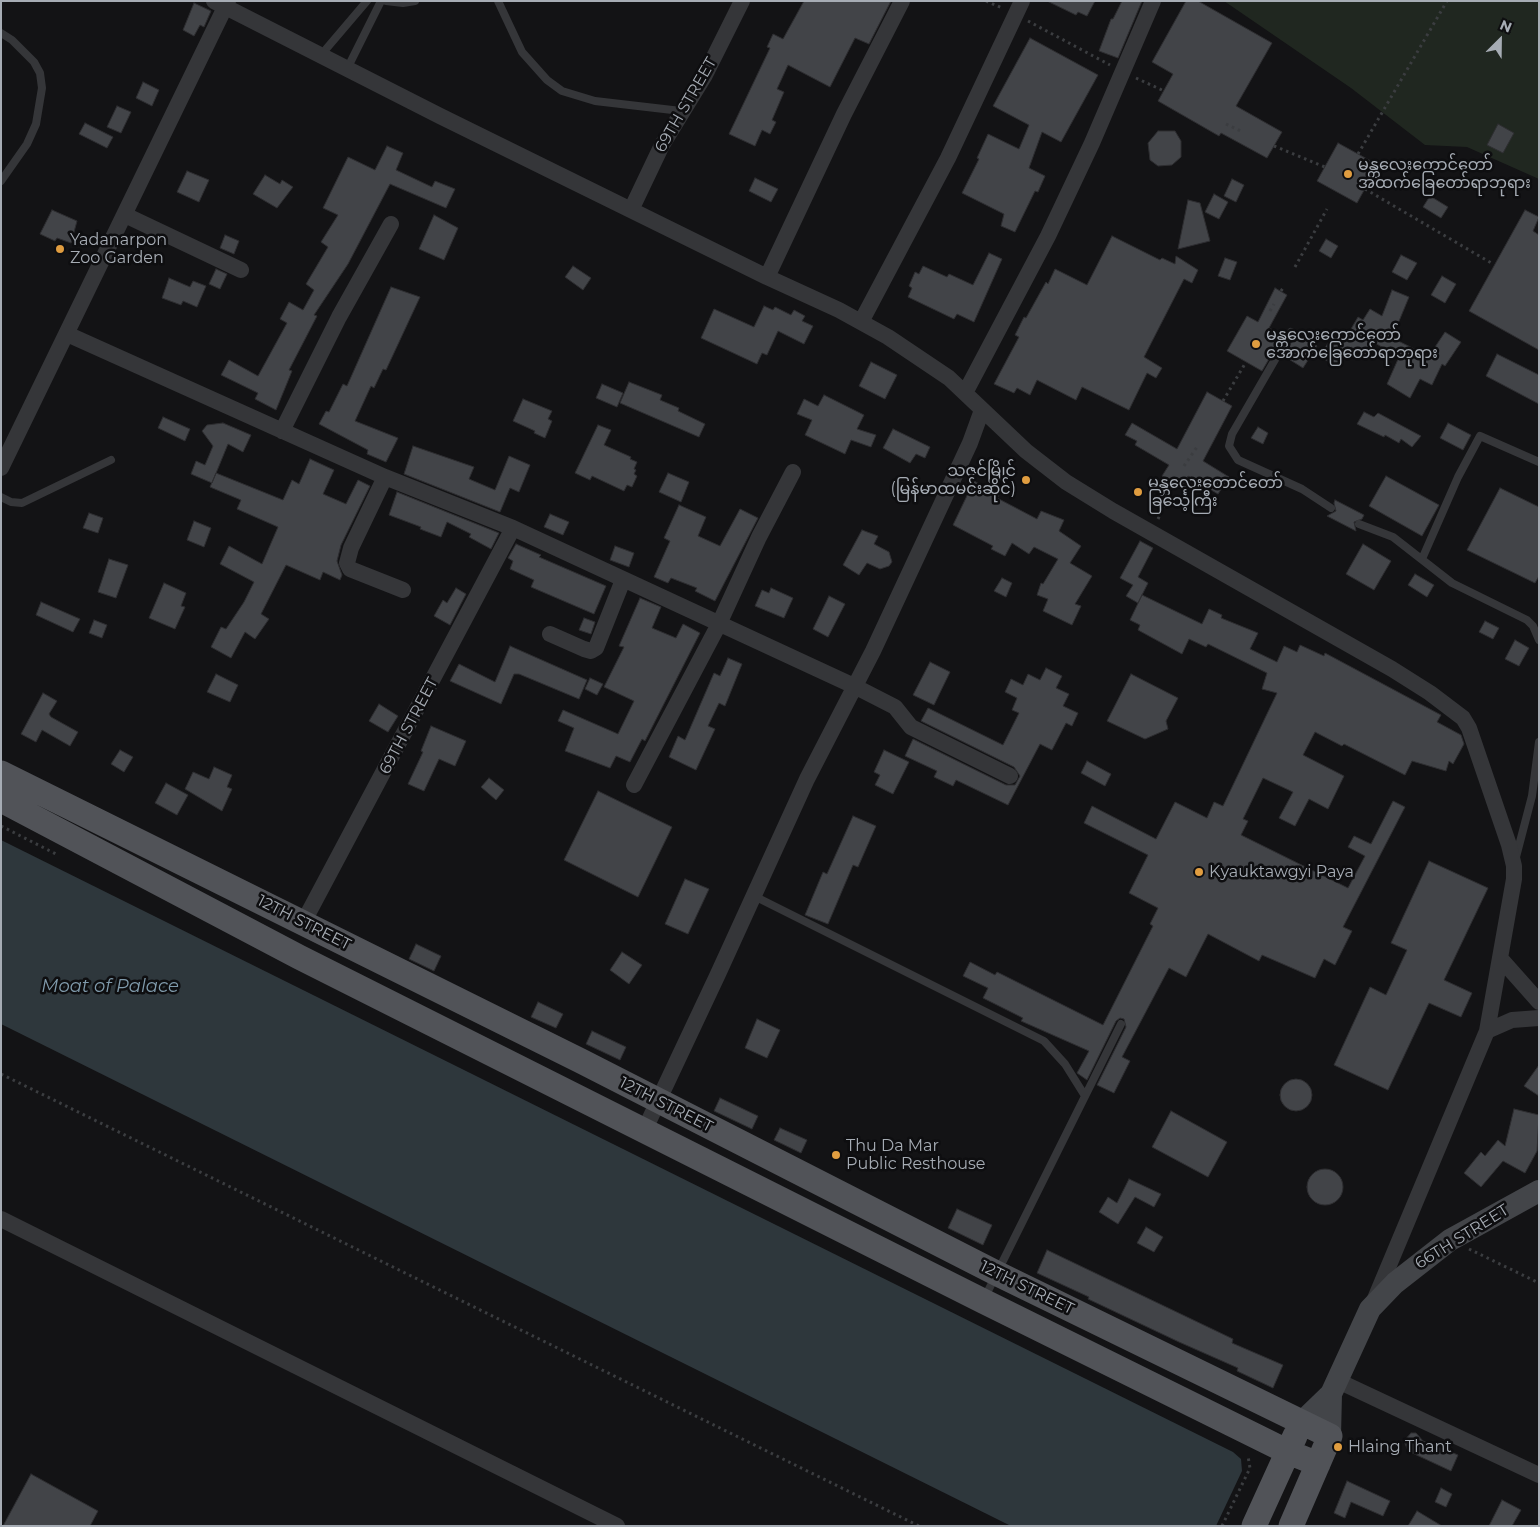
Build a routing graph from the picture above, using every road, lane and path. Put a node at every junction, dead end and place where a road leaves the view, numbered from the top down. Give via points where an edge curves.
1 (367, 1) edge
2 (382, 1) edge
3 (386, 1) edge
4 (414, 1) edge
5 (498, 1) edge
6 (742, 1) edge
7 (902, 1) edge
8 (986, 1) edge
9 (1153, 1) edge
10 (1447, 1) edge
11 (222, 3) edge
12 (1019, 8) edge
13 (1, 33) edge
14 (321, 55) junction
15 (348, 69) junction
16 (1122, 72) junction
17 (1164, 91) dead end
18 (681, 111) junction
19 (1226, 124) dead end
20 (1243, 132) dead end
21 (1274, 146) dead end
22 (1358, 154) dead end
23 (1325, 167) dead end
24 (1, 181) edge
25 (1365, 189) dead end
26 (1327, 209) dead end
27 (631, 210) junction
28 (125, 214) junction
29 (391, 224) dead end
30 (1493, 264) dead end
31 (1295, 267) dead end
32 (240, 270) dead end
33 (767, 277) junction
34 (1274, 304) dead end
35 (1270, 311) dead end
36 (861, 322) junction
37 (1291, 332) dead end
38 (67, 334) junction
39 (1246, 362) dead end
40 (965, 393) junction
41 (1223, 401) dead end
42 (982, 410) junction
43 (282, 431) junction
44 (1197, 447) dead end
45 (111, 460) dead end
46 (1539, 462) edge
47 (1184, 466) dead end
48 (1, 468) edge
49 (793, 472) dead end
50 (385, 477) junction
51 (1175, 483) dead end
52 (1, 497) edge
53 (1331, 508) dead end
54 (1359, 524) dead end
55 (513, 528) junction
56 (1151, 533) junction
57 (1422, 559) junction
58 (623, 580) junction
59 (403, 590) dead end
60 (719, 624) junction
61 (550, 634) dead end
62 (1539, 640) edge
63 (854, 686) junction
64 (1539, 742) edge
65 (1, 773) edge
66 (1010, 776) dead end
67 (634, 785) dead end
68 (1, 800) edge
69 (1514, 866) junction
70 (754, 896) junction
71 (303, 923) junction
72 (1500, 958) junction
73 (1539, 1002) edge
74 (1539, 1018) edge
75 (1120, 1024) dead end
76 (1487, 1032) junction
77 (1, 1074) edge
78 (1085, 1096) junction
79 (658, 1100) junction
80 (644, 1129) junction
81 (1539, 1191) edge
82 (1, 1219) edge
83 (1450, 1240) junction
84 (996, 1273) junction
85 (1539, 1283) edge
86 (983, 1301) junction
87 (1370, 1309) junction
88 (1334, 1387) junction
89 (1301, 1422) junction
90 (1330, 1436) junction
91 (1288, 1452) junction
92 (1318, 1464) junction
93 (1539, 1476) edge
94 (617, 1526) edge
95 (919, 1526) edge
96 (1254, 1526) edge
97 (1292, 1526) edge

1 - 14 lane
2 - 15 lane
3 - 4 lane
5 - 18 lane via 522,52 547,80 562,90 596,102
6 - 18 street, 69TH STREET via 705,75
7 - 33 street
8 - 12 path
9 - 16 street
10 - 22 path
11 - 14 street
11 - 28 street
12 - 16 path
12 - 36 street via 948,158
13 - 24 lane via 34,62 42,88 41,106 27,144
14 - 15 street
15 - 27 street
16 - 17 path
16 - 40 street via 1048,236
18 - 27 street, 69TH STREET
19 - 20 path
21 - 23 path
25 - 30 path
26 - 31 path
27 - 33 street
28 - 32 street
28 - 38 street
29 - 43 street via 339,317
33 - 36 street
34 - 35 path
36 - 40 street via 931,364
37 - 53 lane via 1232,434 1230,446 1238,460 1302,489
38 - 43 street
38 - 48 street
39 - 41 path
40 - 42 street
42 - 56 street via 1066,482
42 - 63 street
43 - 50 street
44 - 47 path
45 - 52 lane via 22,502 11,502
46 - 57 lane via 1480,436
49 - 60 street
50 - 55 street
50 - 59 street via 347,563 350,569
51 - 56 path
54 - 57 lane via 1393,537
55 - 58 street
55 - 71 street, 69TH STREET
56 - 69 street via 1384,664 1457,713 1469,728
57 - 62 lane via 1452,583 1527,620
58 - 60 street
58 - 61 street via 596,648 591,651 584,649
60 - 63 street
60 - 67 street
63 - 66 street via 895,708 911,727
63 - 70 street
64 - 69 lane via 1532,796
65 - 71 main road, 12TH STREET
68 - 80 main road, 12TH STREET via 299,957
69 - 72 street
70 - 78 lane via 1044,1041 1065,1064
70 - 79 street
71 - 79 main road, 12TH STREET
72 - 73 street
72 - 76 street
74 - 76 street via 1512,1020
75 - 78 lane
76 - 87 street
77 - 95 path
78 - 84 lane
79 - 80 street
79 - 84 main road, 12TH STREET
80 - 86 main road, 12TH STREET
81 - 83 main road, 66TH STREET
82 - 94 street
83 - 85 path
83 - 87 main road, 66TH STREET via 1394,1283
84 - 86 lane
84 - 89 main road, 12TH STREET
86 - 91 main road, 12TH STREET
87 - 88 main road, 66TH STREET
88 - 89 main road, 66TH STREET
88 - 90 main road, 66TH STREET
88 - 93 street
89 - 90 main road, 12TH STREET
89 - 91 main road, 66TH STREET
90 - 92 main road, 66TH STREET
91 - 92 main road, 12TH STREET
91 - 96 main road, 66TH STREET
92 - 97 main road, 66TH STREET

